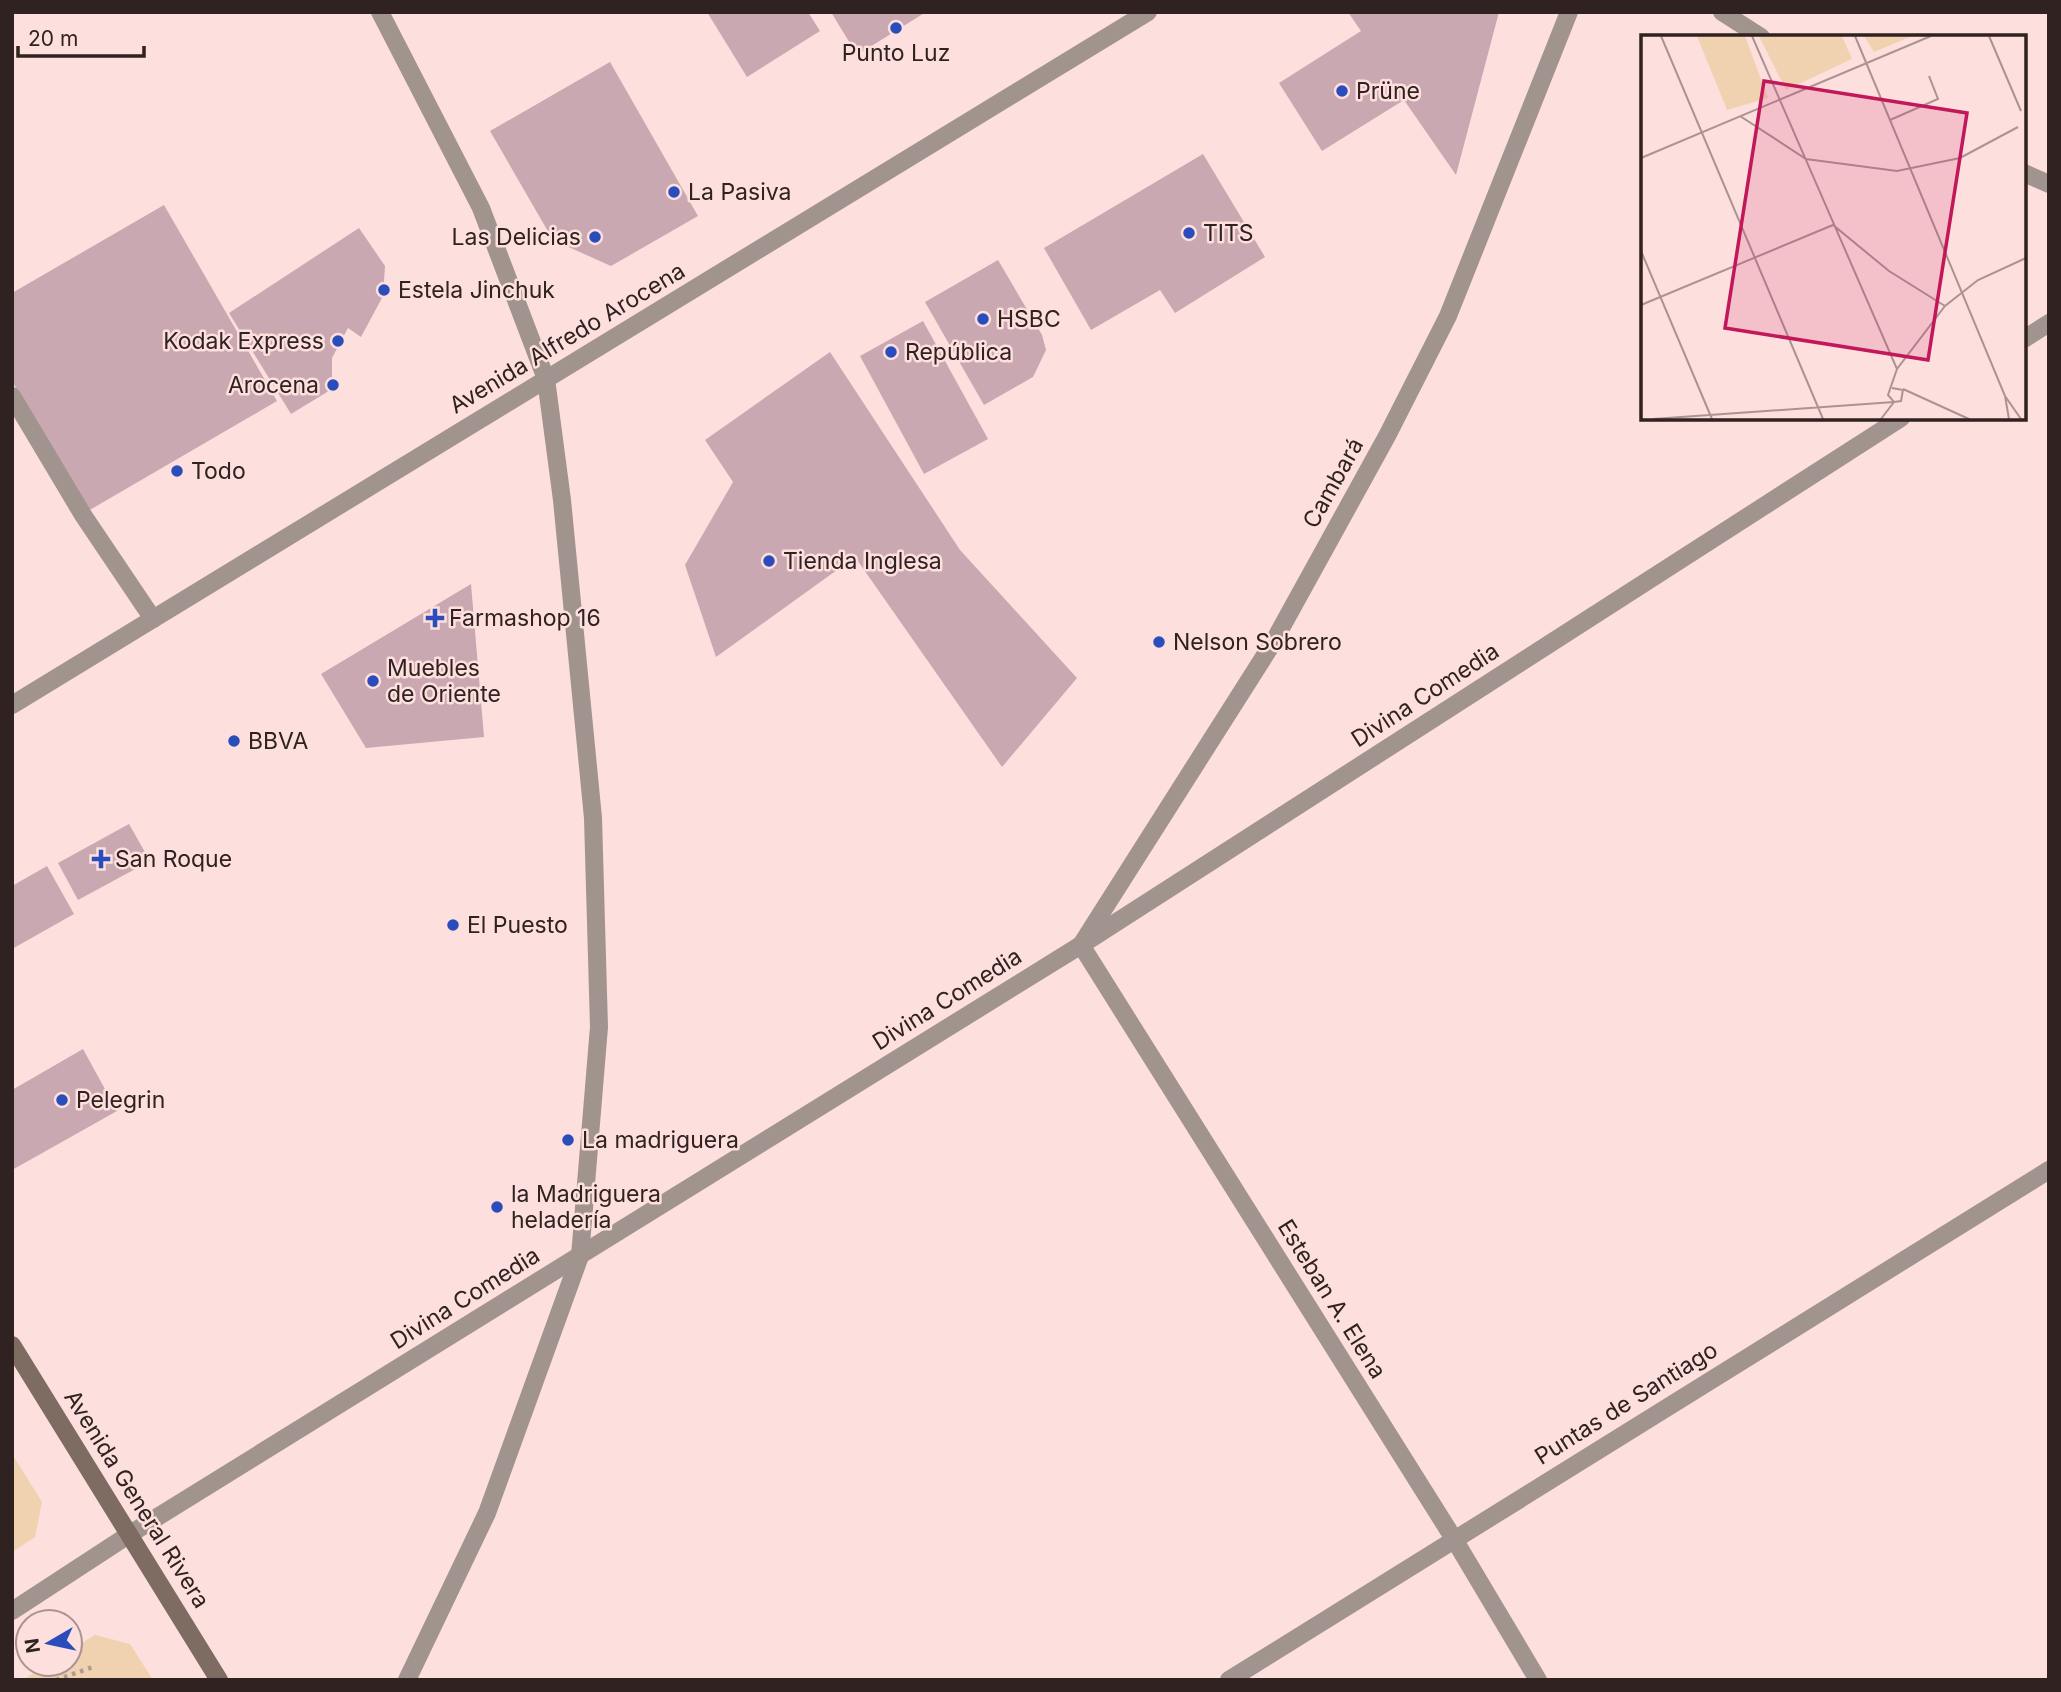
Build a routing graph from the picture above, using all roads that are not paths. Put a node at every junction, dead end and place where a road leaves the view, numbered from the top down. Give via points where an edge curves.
1 (380, 12) edge
2 (1148, 12) edge
3 (1569, 12) edge
4 (1722, 12) edge
5 (1758, 35) edge
6 (2026, 174) edge
7 (2049, 184) edge
8 (2049, 323) edge
9 (2026, 338) edge
10 (546, 379) junction
11 (12, 396) edge
12 (1898, 420) edge
13 (153, 619) junction
14 (12, 705) edge
15 (1081, 945) junction
16 (2049, 1170) edge
17 (580, 1256) junction
18 (12, 1345) edge
19 (130, 1534) junction
20 (1454, 1539) junction
21 (12, 1611) edge
22 (219, 1680) edge
23 (407, 1680) edge
24 (1229, 1680) edge
25 (1538, 1680) edge

1 - 10 street via 481,208
2 - 10 street, Avenida Alfredo Arocena
3 - 15 street, Cambará via 1448,316 1387,436 1274,641
4 - 5 street
6 - 7 street
8 - 9 street
10 - 13 street, Avenida Alfredo Arocena
10 - 17 street via 593,818 599,1027
11 - 13 street via 83,515
12 - 15 street, Divina Comedia
13 - 14 street, Avenida Alfredo Arocena
15 - 17 street, Divina Comedia
15 - 20 street, Esteban A. Elena
16 - 20 street, Puntas de Santiago
17 - 19 street, Divina Comedia
17 - 23 street via 487,1513
18 - 19 main road, Avenida General Rivera
19 - 21 street, Divina Comedia
19 - 22 main road, Avenida General Rivera
20 - 24 street, Puntas de Santiago
20 - 25 street, Esteban A. Elena

